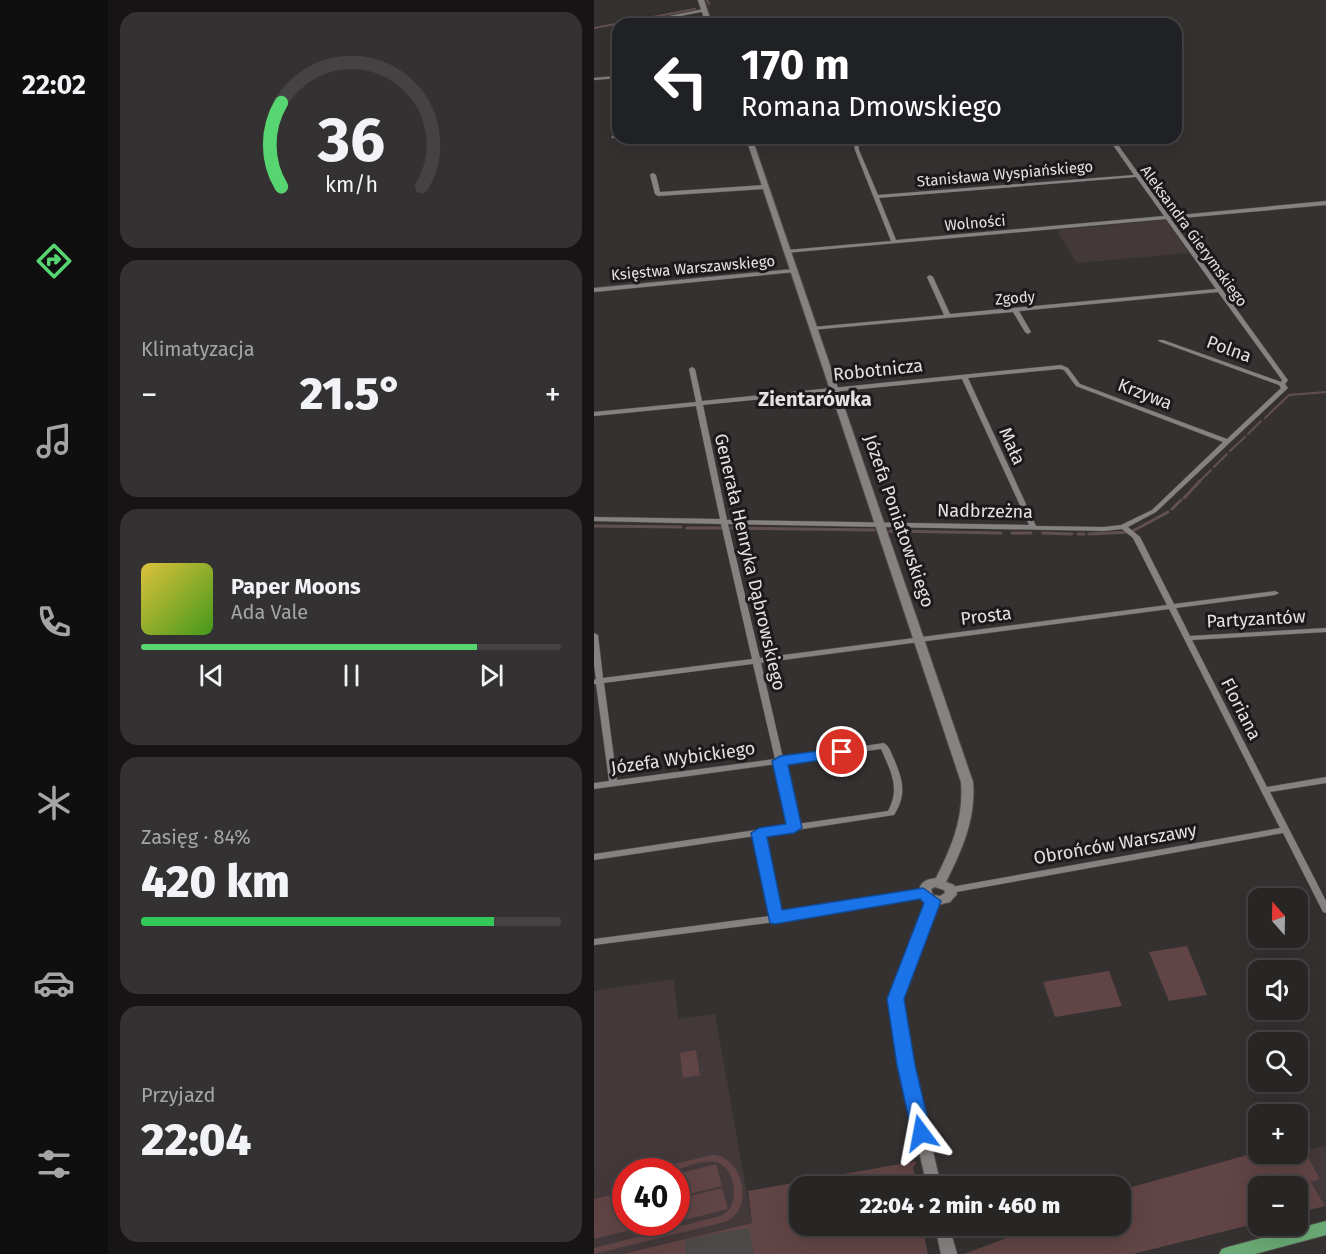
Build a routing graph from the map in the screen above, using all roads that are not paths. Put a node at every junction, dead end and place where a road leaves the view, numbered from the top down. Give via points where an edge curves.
1 (701, 0) edge
2 (704, 10) junction
3 (663, 18) edge
4 (707, 18) edge
5 (612, 78) edge
6 (594, 79) edge
7 (751, 144) edge
8 (856, 144) edge
9 (1114, 144) edge
10 (653, 175) dead end
11 (1135, 176) junction
12 (765, 187) junction
13 (877, 197) junction
14 (1326, 203) edge
15 (1166, 218) junction
16 (894, 242) junction
17 (787, 252) junction
18 (794, 271) junction
19 (930, 277) dead end
20 (594, 290) edge
21 (1219, 290) junction
22 (1015, 310) junction
23 (948, 316) junction
24 (813, 329) junction
25 (1028, 332) dead end
26 (1161, 341) dead end
27 (1057, 367) joint
28 (692, 369) dead end
29 (964, 376) junction
30 (1284, 385) junction
31 (834, 389) junction
32 (700, 403) junction
33 (594, 414) edge
34 (1228, 442) junction
35 (594, 519) edge
36 (724, 521) junction
37 (880, 523) junction
38 (1033, 527) junction
39 (1124, 527) junction
40 (1275, 593) dead end
41 (1172, 607) junction
42 (1326, 630) edge
43 (594, 635) edge
44 (1189, 638) junction
45 (919, 640) junction
46 (757, 661) junction
47 (596, 682) edge
48 (780, 761) junction
49 (1326, 780) edge
50 (613, 784) junction
51 (594, 786) edge
52 (1265, 790) junction
53 (794, 828) junction
54 (1286, 830) junction
55 (759, 833) junction
56 (594, 857) edge
57 (945, 886) junction
58 (928, 897) junction
59 (1326, 910) edge
60 (775, 919) junction
61 (594, 942) edge
62 (932, 1176) edge
63 (1326, 1228) edge
64 (944, 1236) edge
65 (949, 1254) edge
66 (1228, 1254) edge

1 - 2 street
2 - 3 street
2 - 4 street
5 - 6 street
7 - 12 street, Józefa Poniatowskiego
8 - 13 street
9 - 11 street, Aleksandra Gierymskiego
10 - 12 street via 658,194
11 - 13 street, Stanisława Wyspiańskiego
11 - 15 street, Aleksandra Gierymskiego
12 - 17 street, Józefa Poniatowskiego
13 - 16 street
14 - 15 street, Wolności
15 - 16 street, Wolności
15 - 21 street, Aleksandra Gierymskiego
16 - 17 street, Wolności
17 - 18 street, Józefa Poniatowskiego
18 - 20 street, Księstwa Warszawskiego
18 - 24 street, Józefa Poniatowskiego
19 - 23 street
21 - 22 street, Zgody
21 - 30 street, Aleksandra Gierymskiego
22 - 23 street, Zgody
22 - 25 street
23 - 24 street, Zgody
24 - 31 street, Józefa Poniatowskiego
26 - 30 street, Polna
27 - 29 street, Robotnicza
27 - 34 street, Krzywa via 1066,369 1078,385
28 - 32 street, Generała Henryka Dąbrowskiego
29 - 31 street, Robotnicza
29 - 38 street, Mała
30 - 34 street, Nadbrzeżna
31 - 32 street, Robotnicza
31 - 37 street, Józefa Poniatowskiego
32 - 33 street, Robotnicza
32 - 36 street, Generała Henryka Dąbrowskiego
34 - 39 street, Nadbrzeżna via 1155,510
35 - 36 street, Nadbrzeżna
36 - 37 street, Nadbrzeżna
36 - 46 street, Generała Henryka Dąbrowskiego
37 - 38 street, Nadbrzeżna
37 - 45 street, Józefa Poniatowskiego
38 - 39 street, Nadbrzeżna
39 - 41 street, Floriana via 1133,535
40 - 41 street, Prosta
41 - 44 street, Floriana
41 - 45 street, Prosta
42 - 44 street, Partyzantów
43 - 47 street
44 - 52 street, Floriana
45 - 46 street, Prosta
45 - 57 street, Józefa Poniatowskiego via 969,794 965,822
46 - 47 street, Prosta
46 - 48 street, Generała Henryka Dąbrowskiego
47 - 50 street
48 - 50 street, Józefa Wybickiego
48 - 53 street, Józefa Wybickiego
48 - 53 street via 884,746 901,790 891,813
49 - 52 street
50 - 51 street, Józefa Wybickiego
52 - 54 street, Floriana
53 - 55 street
54 - 57 street, Obrońców Warszawy
54 - 59 street, Floriana
55 - 56 street
55 - 60 street
57 - 58 street via 927,885
57 - 58 street via 946,899
58 - 60 street
58 - 62 street via 896,999 906,1065
60 - 61 street
63 - 66 main road
64 - 65 street

